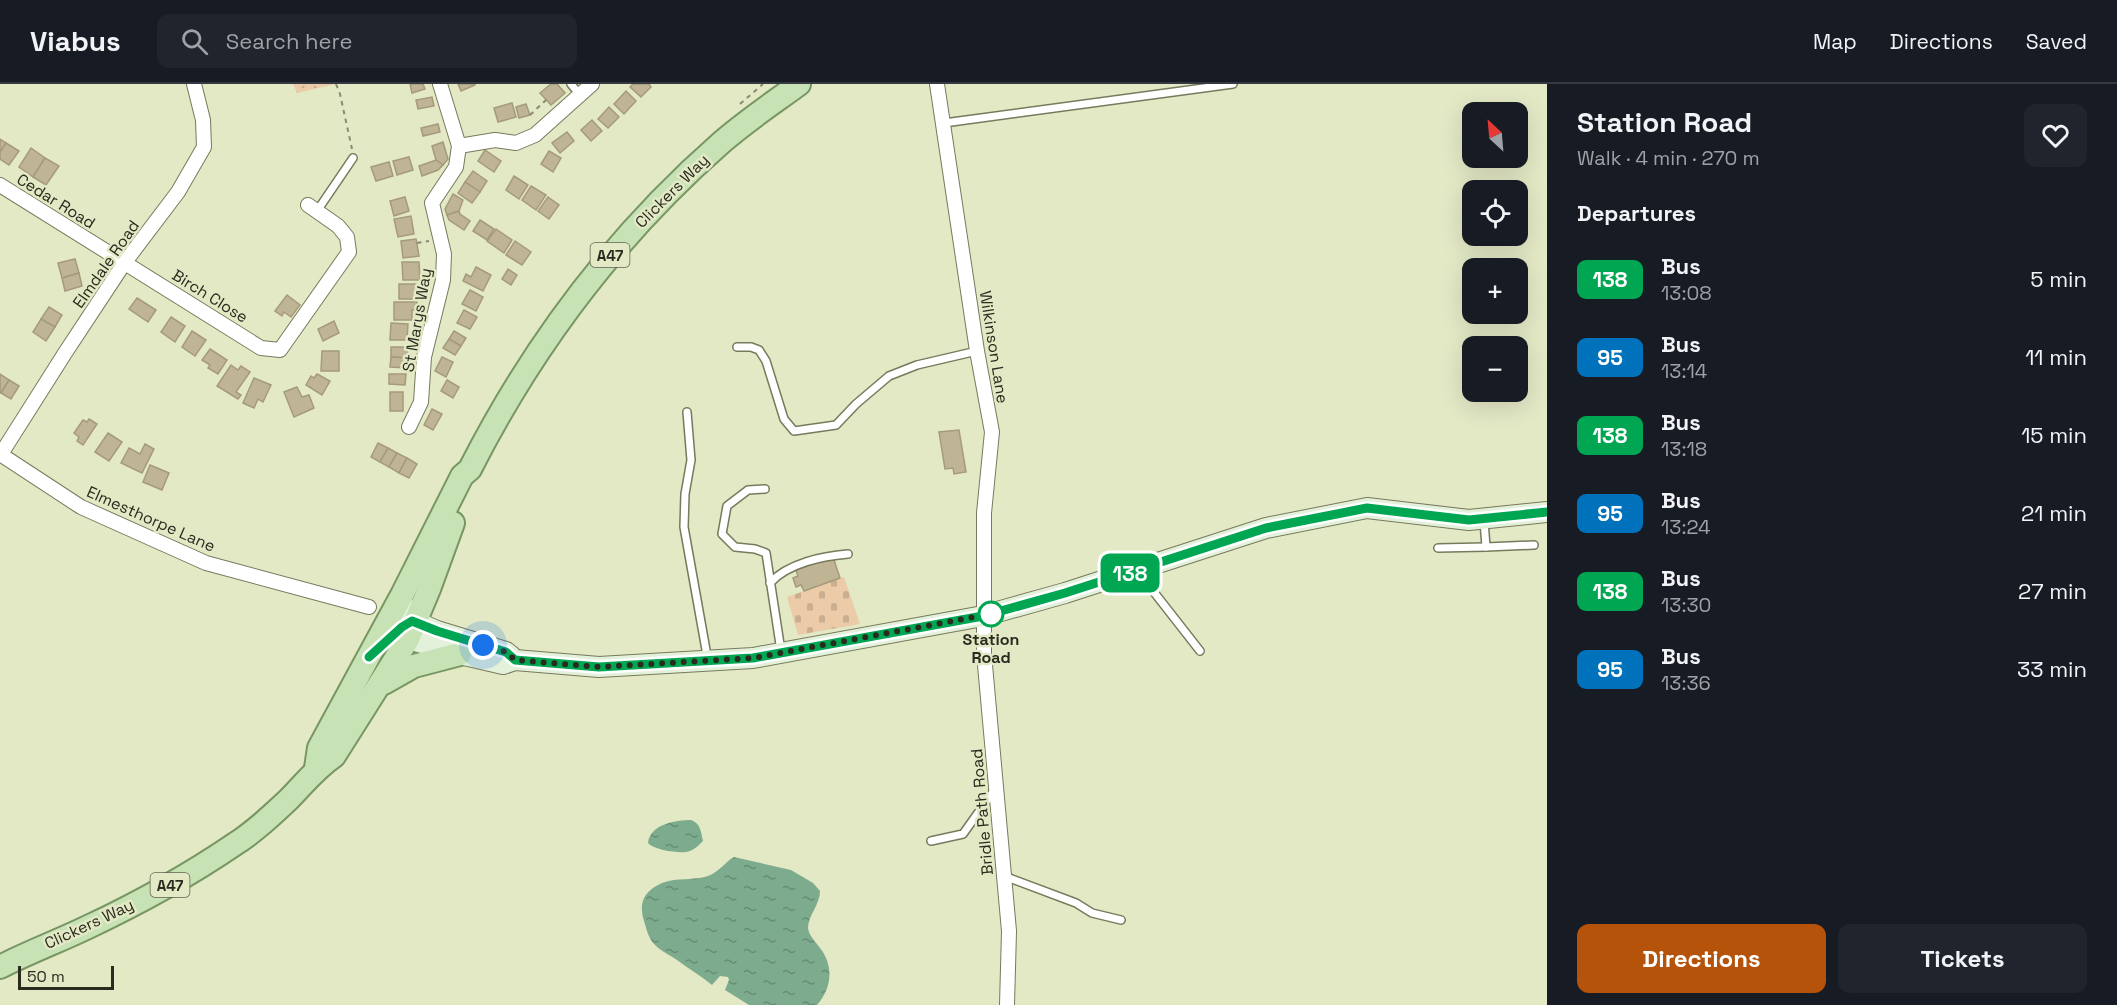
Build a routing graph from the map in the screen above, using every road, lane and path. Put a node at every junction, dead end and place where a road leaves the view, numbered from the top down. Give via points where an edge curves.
1 (194, 84) edge
2 (336, 84) edge
3 (440, 84) edge
4 (571, 84) edge
5 (592, 84) edge
6 (799, 84) edge
7 (937, 84) edge
8 (1233, 84) edge
9 (580, 95) junction
10 (546, 100) dead end
11 (530, 115) dead end
12 (944, 123) junction
13 (459, 146) junction
14 (354, 158) joint
15 (0, 185) edge
16 (312, 208) joint
17 (125, 262) junction
18 (737, 347) dead end
19 (977, 351) junction
20 (687, 412) dead end
21 (409, 427) dead end
22 (1, 454) edge
23 (470, 469) junction
24 (765, 489) dead end
25 (1547, 512) edge
26 (1484, 519) junction
27 (1534, 545) dead end
28 (1486, 547) junction
29 (1438, 548) dead end
30 (848, 554) dead end
31 (1137, 570) junction
32 (770, 583) junction
33 (402, 595) junction
34 (369, 607) dead end
35 (983, 616) junction
36 (409, 629) junction
37 (1200, 651) dead end
38 (781, 653) junction
39 (460, 654) junction
40 (369, 657) junction
41 (515, 660) junction
42 (705, 661) junction
43 (380, 685) junction
44 (316, 768) junction
45 (997, 787) junction
46 (931, 841) dead end
47 (1004, 876) junction
48 (1121, 920) dead end
49 (0, 967) edge
50 (1007, 1005) edge

1 - 17 street, Elmdale Road via 203,120 204,147 178,192
2 - 14 path
3 - 13 street
4 - 9 lane
5 - 9 street
6 - 23 main road, Clickers Way / A47 via 677,183 610,255 537,352
7 - 12 street, Wilkinson Lane
8 - 12 lane
9 - 13 street via 535,135 516,143 495,140
10 - 11 path
12 - 19 street, Wilkinson Lane
13 - 21 street, St Marys Way via 456,166 432,203 444,254 443,280 424,357 420,402
14 - 16 lane
15 - 17 street, Cedar Road
16 - 17 street, Birch Close via 338,226 347,237 349,252 279,350 261,348
17 - 22 street, Elmdale Road
18 - 19 lane via 759,350 784,419 794,430 836,425 889,376 916,365
19 - 35 street, Wilkinson Lane via 992,432 984,513
20 - 42 lane via 691,460 684,526
22 - 34 street, Elmesthorpe Lane via 81,507 206,563
23 - 33 main road, Clickers Way / A47 via 462,476
23 - 36 main road, Clickers Way / A47 via 472,478
24 - 32 lane via 748,489 727,506 722,534 735,546 766,553
25 - 26 main road
26 - 28 lane
26 - 31 main road via 1367,508 1266,528
27 - 28 lane
28 - 29 lane
30 - 32 lane via 788,569
31 - 35 main road
31 - 37 lane
32 - 38 lane
33 - 36 main road
33 - 40 main road, Clickers Way / A47
35 - 38 main road
35 - 45 street, Bridle Path Road
36 - 39 main road
36 - 40 main road
36 - 41 main road via 437,631 506,652
36 - 43 main road, Clickers Way / A47
38 - 42 main road
39 - 41 main road via 503,664
39 - 43 main road via 414,666
40 - 44 main road, Clickers Way / A47 via 319,747
41 - 42 main road via 599,667
43 - 44 main road, Clickers Way / A47 via 334,756
44 - 49 main road, Clickers Way / A47 via 295,793 238,843 180,880
45 - 46 lane via 963,834
45 - 47 street, Bridle Path Road
47 - 48 lane via 1076,903 1092,913
47 - 50 street, Bridle Path Road via 1009,931

